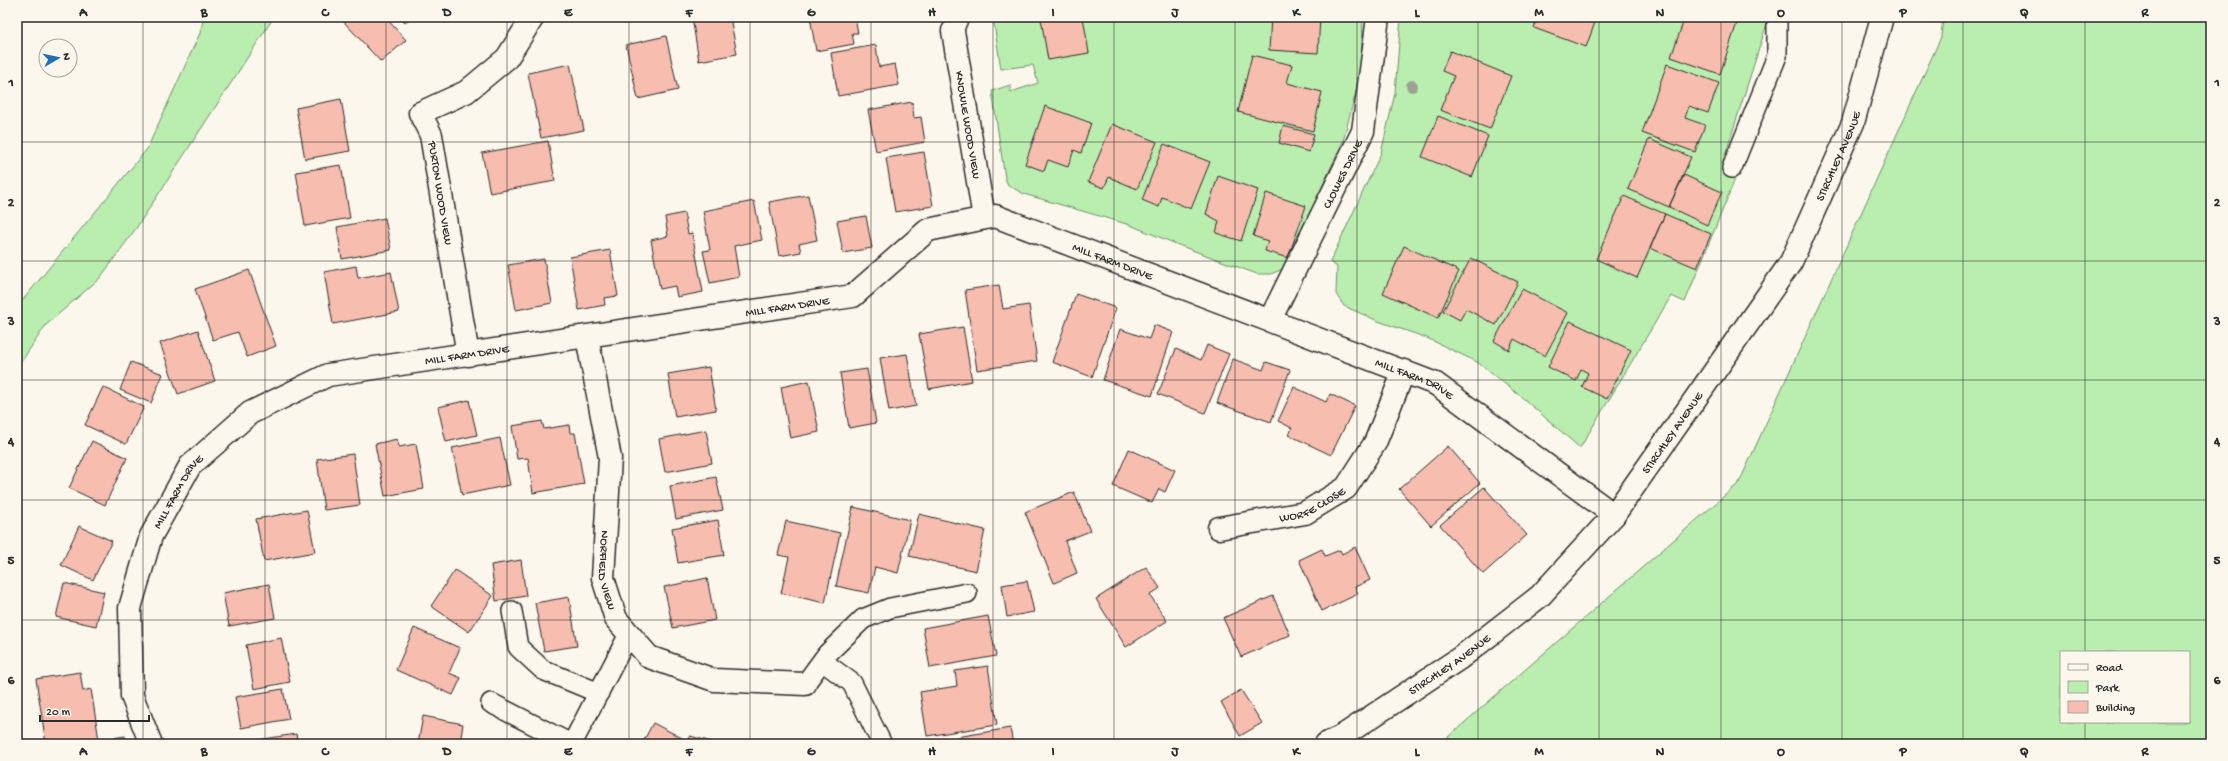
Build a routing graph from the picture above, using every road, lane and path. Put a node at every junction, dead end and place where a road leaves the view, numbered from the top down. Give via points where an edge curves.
1 (533, 17) edge
2 (1378, 17) edge
3 (1777, 17) edge
4 (1882, 17) edge
5 (956, 24) edge
6 (1732, 168) dead end
7 (984, 218) junction
8 (1270, 320) junction
9 (587, 337) junction
10 (468, 355) junction
11 (1404, 371) junction
12 (1614, 515) junction
13 (1219, 528) dead end
14 (967, 593) dead end
15 (512, 611) dead end
16 (629, 634) junction
17 (822, 661) junction
18 (805, 684) joint
19 (599, 693) junction
20 (491, 703) dead end
21 (151, 744) edge
22 (572, 744) edge
23 (882, 744) edge
24 (1326, 744) edge

1 - 10 street, PURTON WOOD VIEW via 508,58 466,92 420,113 431,135
2 - 8 street, CLOWES DRIVE via 1363,131
3 - 6 lane via 1777,56
4 - 12 street, STIRCHLEY AVENUE via 1853,123 1790,262
5 - 7 street, KNOWLE WOOD VIEW
7 - 8 street, MILL FARM DRIVE via 995,216
7 - 9 street, MILL FARM DRIVE via 928,230 852,296
8 - 11 street, MILL FARM DRIVE
9 - 10 street, MILL FARM DRIVE
9 - 16 street, NORFIELD VIEW via 610,458 603,578 616,619
10 - 21 street, MILL FARM DRIVE via 328,375 250,413 190,466 151,536 130,608 132,696
11 - 12 street, MILL FARM DRIVE via 1436,384
11 - 13 street, WORFE CLOSE via 1375,443 1346,488 1305,513
12 - 24 street, STIRCHLEY AVENUE via 1540,596 1460,658 1344,735
14 - 17 lane via 890,608 863,619
15 - 19 lane via 518,647 543,670
16 - 18 street, NORFIELD VIEW via 649,657 714,680
16 - 19 lane
17 - 18 lane
17 - 23 lane via 852,682
19 - 22 lane
20 - 22 lane

